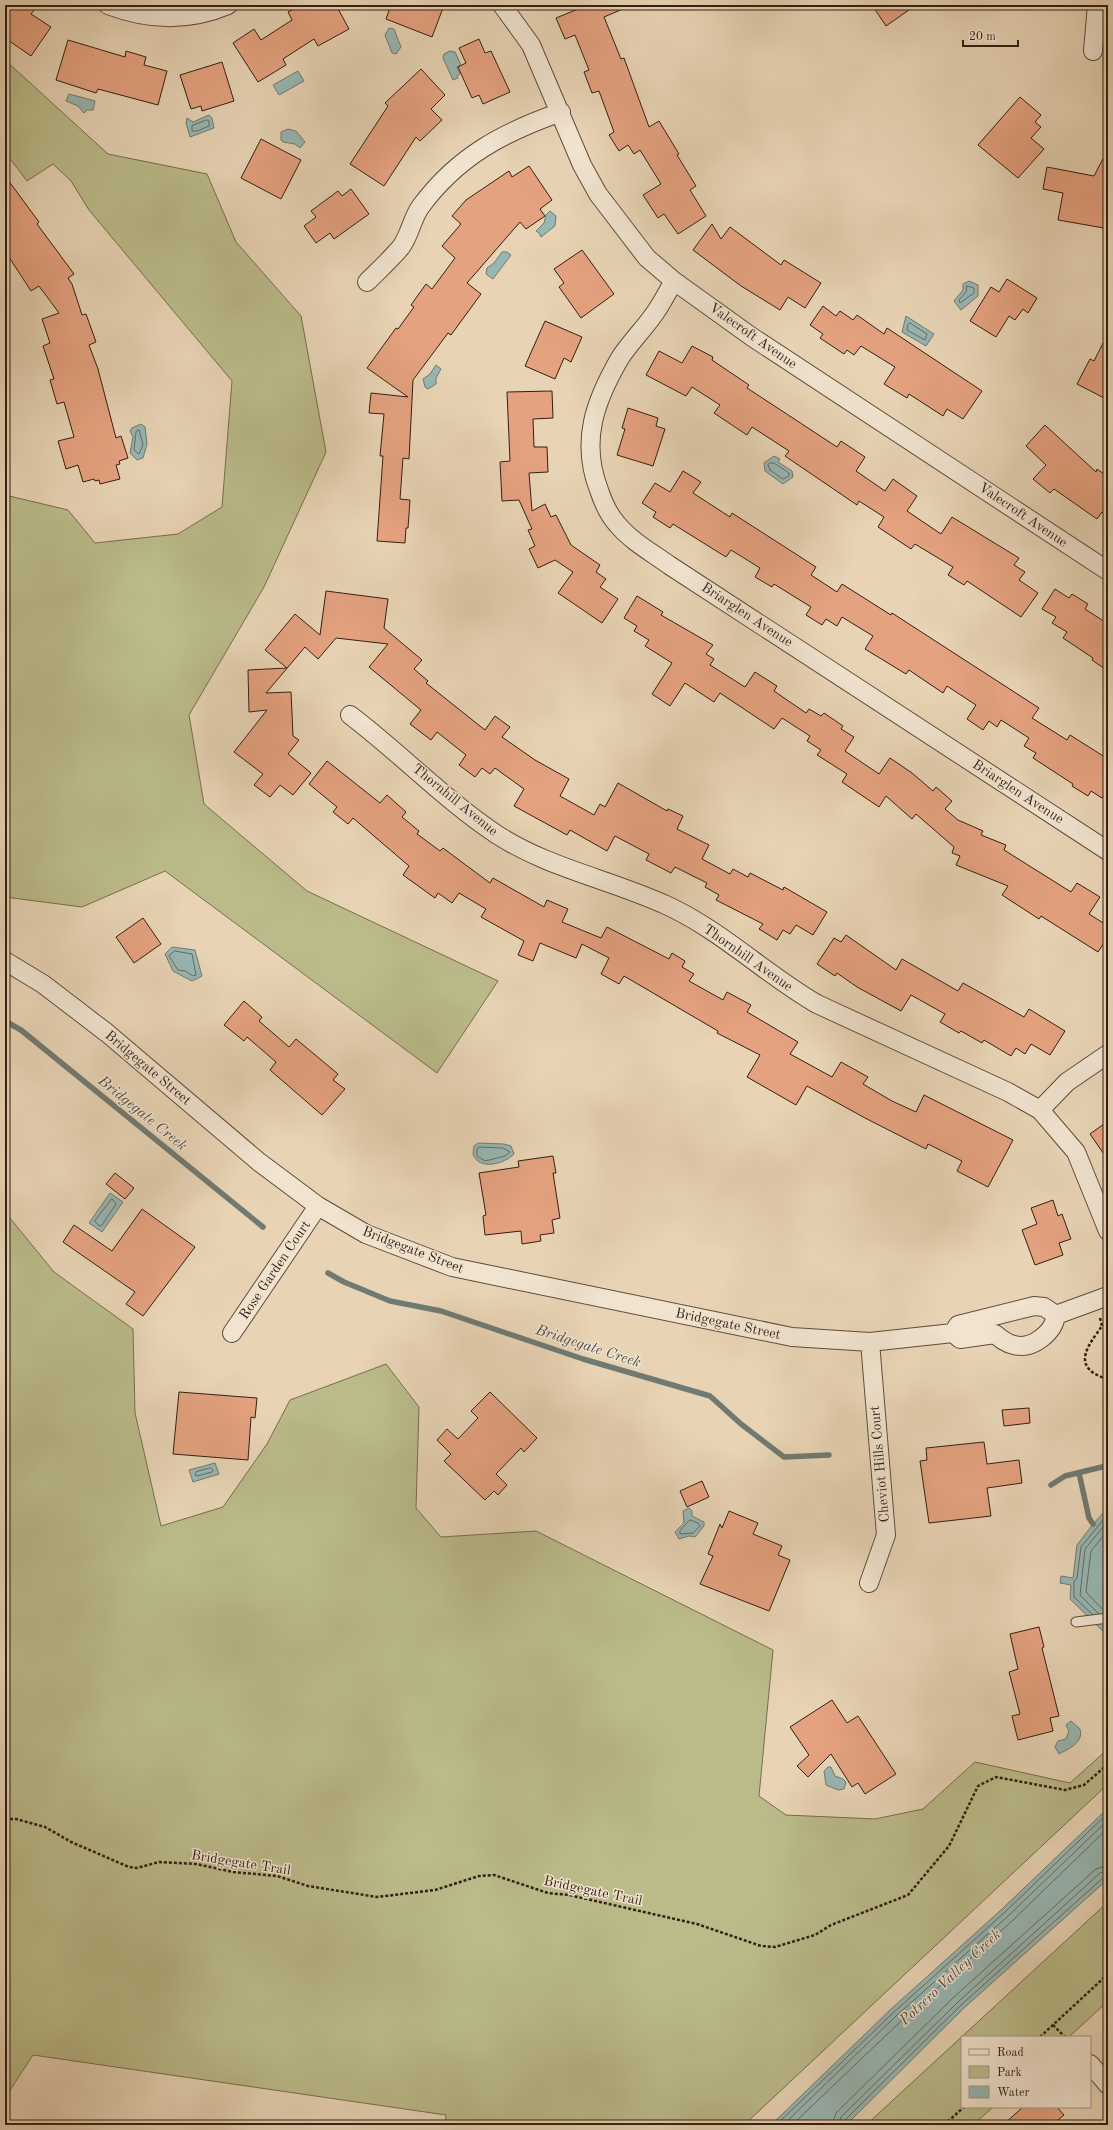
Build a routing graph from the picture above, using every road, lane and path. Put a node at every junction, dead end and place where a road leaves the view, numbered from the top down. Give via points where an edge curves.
1 (108, 5) edge
2 (228, 5) edge
3 (502, 5) edge
4 (1097, 5) edge
5 (1093, 51) dead end
6 (560, 112) junction
7 (674, 281) junction
8 (367, 282) dead end
9 (1108, 572) edge
10 (350, 715) dead end
11 (1108, 851) edge
12 (5, 961) edge
13 (1108, 1054) edge
14 (1040, 1110) junction
15 (318, 1206) junction
16 (1108, 1231) edge
17 (1102, 1297) edge
18 (1056, 1315) junction
19 (1000, 1316) junction
20 (232, 1333) dead end
21 (953, 1333) junction
22 (995, 1334) junction
23 (870, 1342) junction
24 (1108, 1380) edge
25 (868, 1583) dead end
26 (1108, 1618) edge
27 (1076, 1622) dead end
28 (1108, 1764) edge
29 (5, 1819) edge
30 (1108, 1974) edge
31 (1054, 2025) junction
32 (1041, 2036) edge
33 (1064, 2036) edge
34 (1091, 2065) edge
35 (1108, 2084) edge
36 (963, 2108) edge
37 (944, 2125) edge

1 - 2 street via 144,16 171,18 201,15
3 - 6 street, Valecroft Avenue via 531,45
4 - 5 street
6 - 7 street, Valecroft Avenue via 582,165 598,194 647,258
6 - 8 street via 508,133 465,160 448,175 420,208 401,246
7 - 9 street, Valecroft Avenue via 778,354
7 - 11 street, Briarglen Avenue via 657,310 621,357 600,396 593,417 590,447 594,476 605,507 616,524 669,565
10 - 14 street, Thornhill Avenue via 468,814 528,853 666,905 711,931 790,988 817,1004 1008,1092
12 - 15 street, Bridgegate Street via 43,984 107,1033 259,1162
13 - 14 street via 1067,1082
14 - 16 street, Thornhill Avenue via 1076,1152
15 - 20 street, Rose Garden Court
15 - 23 street, Bridgegate Street via 366,1234 452,1267 792,1337
17 - 18 street
17 - 24 path via 1102,1326 1086,1352 1085,1361 1089,1369
18 - 19 street, Bridgegate Street via 1044,1307 1034,1306
18 - 22 street via 1055,1324 1049,1331 1039,1340 1027,1345 1016,1346
19 - 21 street, Bridgegate Street via 958,1325
19 - 22 street via 994,1329
21 - 22 street, Bridgegate Street via 960,1339
21 - 23 street, Bridgegate Street
23 - 25 street, Cheviot Hills Court via 886,1535
26 - 27 lane
28 - 29 path, Bridgegate Trail via 1084,1785 1065,1790 996,1777 978,1786 949,1846 908,1895 815,1935 775,1947 761,1946 697,1924 569,1894 548,1893 494,1875 479,1876 435,1890 377,1897 308,1886 277,1876 233,1872 196,1864 159,1862 137,1868 129,1867 71,1842 45,1826
30 - 31 path
31 - 32 path
31 - 33 path
34 - 35 street
36 - 37 path

